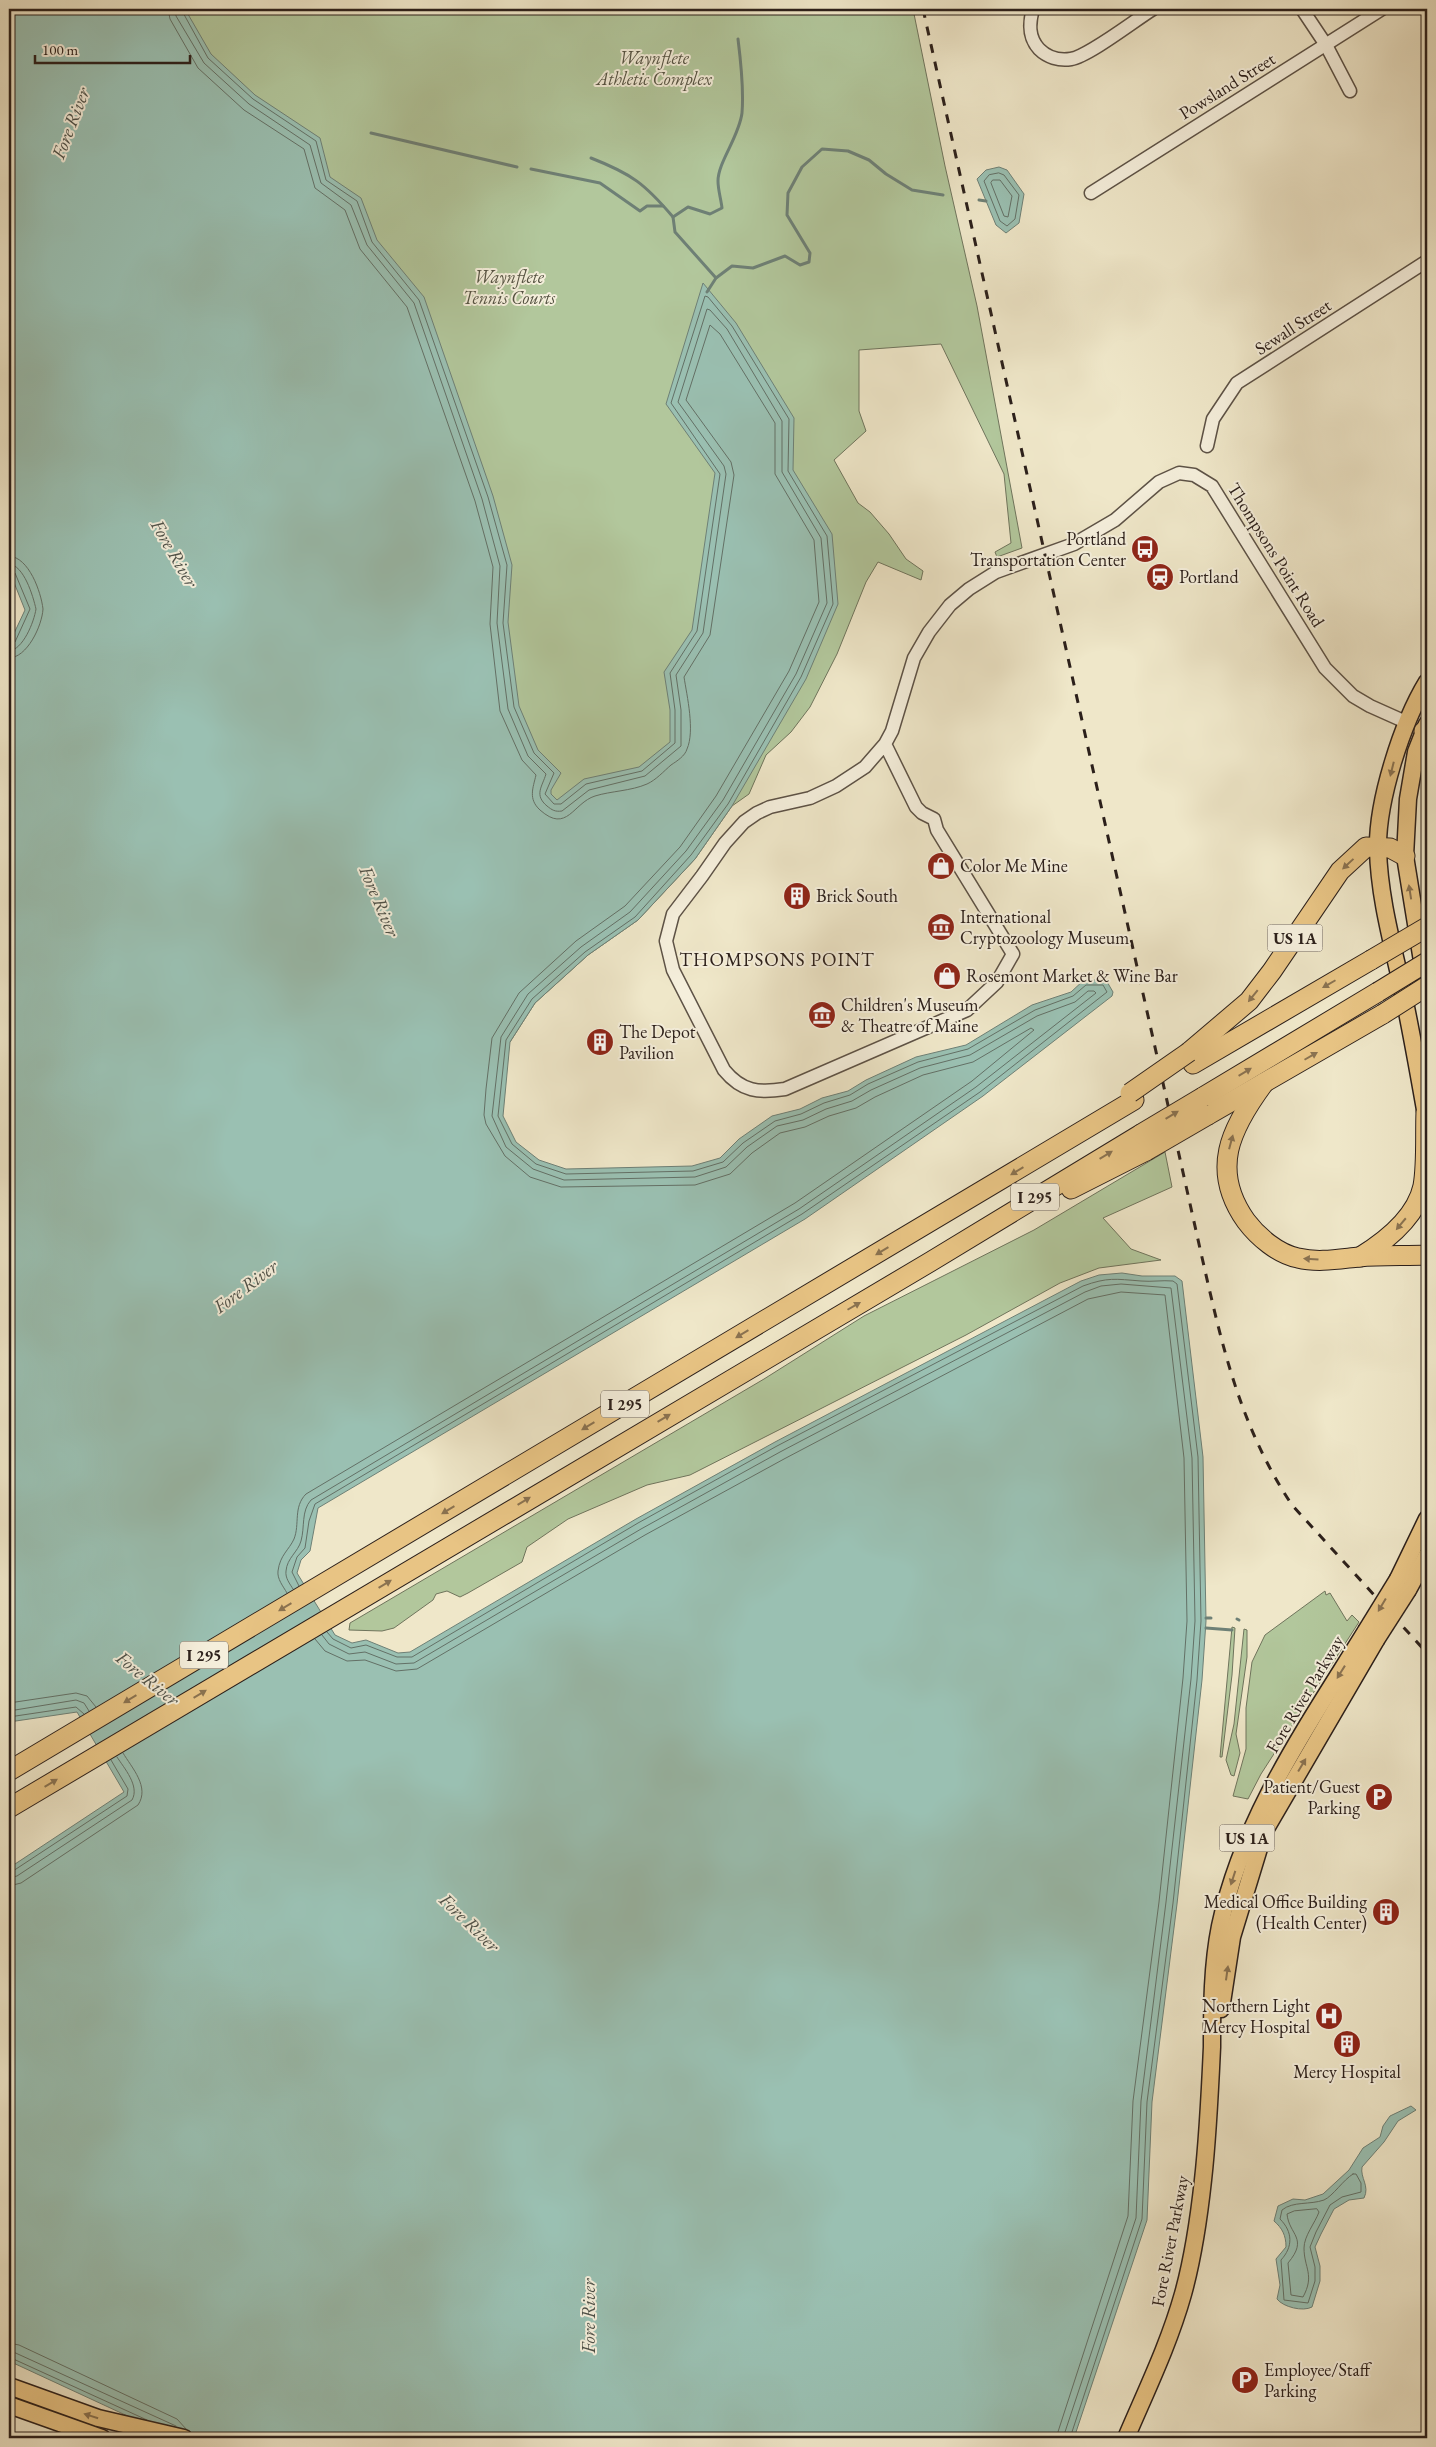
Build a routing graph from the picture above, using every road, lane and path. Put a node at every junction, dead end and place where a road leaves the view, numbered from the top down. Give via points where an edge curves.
1 (1033, 9) edge
2 (1153, 9) edge
3 (1302, 9) edge
4 (1382, 9) edge
5 (1326, 45) junction
6 (1350, 91) dead end
7 (1091, 193) dead end
8 (1427, 261) edge
9 (1207, 446) dead end
10 (1427, 682) edge
11 (1421, 728) edge
12 (885, 744) junction
13 (1378, 847) junction
14 (1405, 856) junction
15 (1427, 926) edge
16 (1427, 962) edge
17 (1427, 986) edge
18 (1427, 992) edge
19 (1191, 1058) junction
20 (1264, 1083) junction
21 (1426, 1117) edge
22 (1143, 1142) junction
23 (1058, 1146) joint
24 (1427, 1255) edge
25 (1360, 1257) junction
26 (1425, 1525) edge
27 (1427, 1555) edge
28 (1403, 1585) junction
29 (9, 1772) edge
30 (9, 1808) edge
31 (9, 2386) edge
32 (9, 2405) edge
33 (102, 2438) edge
34 (184, 2438) edge
35 (1126, 2438) edge

1 - 2 street via 1030,29 1033,40 1040,50 1060,59 1081,55
3 - 5 street
4 - 5 street, Powsland Street
5 - 6 street
5 - 7 street, Powsland Street
8 - 9 street, Sewall Street via 1237,384 1213,419
10 - 11 main road via 1418,697
11 - 12 street, Thompsons Point Road via 1370,706 1340,684 1325,668 1212,486 1194,475 1179,473 1159,482 1116,520 1059,551 996,572 950,605 914,658
11 -> 13 main road via 1398,746 1382,812
11 - 14 main road via 1408,799
12 - 12 street, Thompsons Point Road via 916,807 934,819 937,830 1013,954 997,982 967,1010 786,1089 750,1090 735,1082 724,1070 673,970 666,941 671,920 724,843 744,822 770,807 810,798 836,786 865,767
13 - 14 highway via 1390,848
13 -> 19 highway, US 1A via 1366,847 1340,871 1249,1001
13 - 21 main road via 1381,893
18 -> 14 main road
15 -> 19 highway, bridge via 1372,960
22 -> 16 highway, I 295, bridge via 1203,1097
20 -> 17 highway, bridge
19 - 23 highway, US 1A, bridge
20 - 22 highway, bridge via 1208,1115
25 -> 20 highway via 1326,1260 1298,1258 1283,1253 1252,1230 1240,1212 1228,1183 1226,1166 1242,1113
21 -> 25 highway via 1422,1186 1415,1203 1398,1229
30 -> 22 highway, I 295 via 930,1262
23 -> 29 highway, I 295
24 - 25 highway
26 - 28 main road, Fore River Parkway / US 1A
27 - 28 main road, Fore River Parkway / US 1A
28 - 35 main road, Fore River Parkway / US 1A, bridge via 1263,1802 1245,1844 1220,1927 1213,1972 1211,2073 1203,2180 1183,2293 1165,2347
34 -> 31 main road via 138,2429
32 - 33 main road

